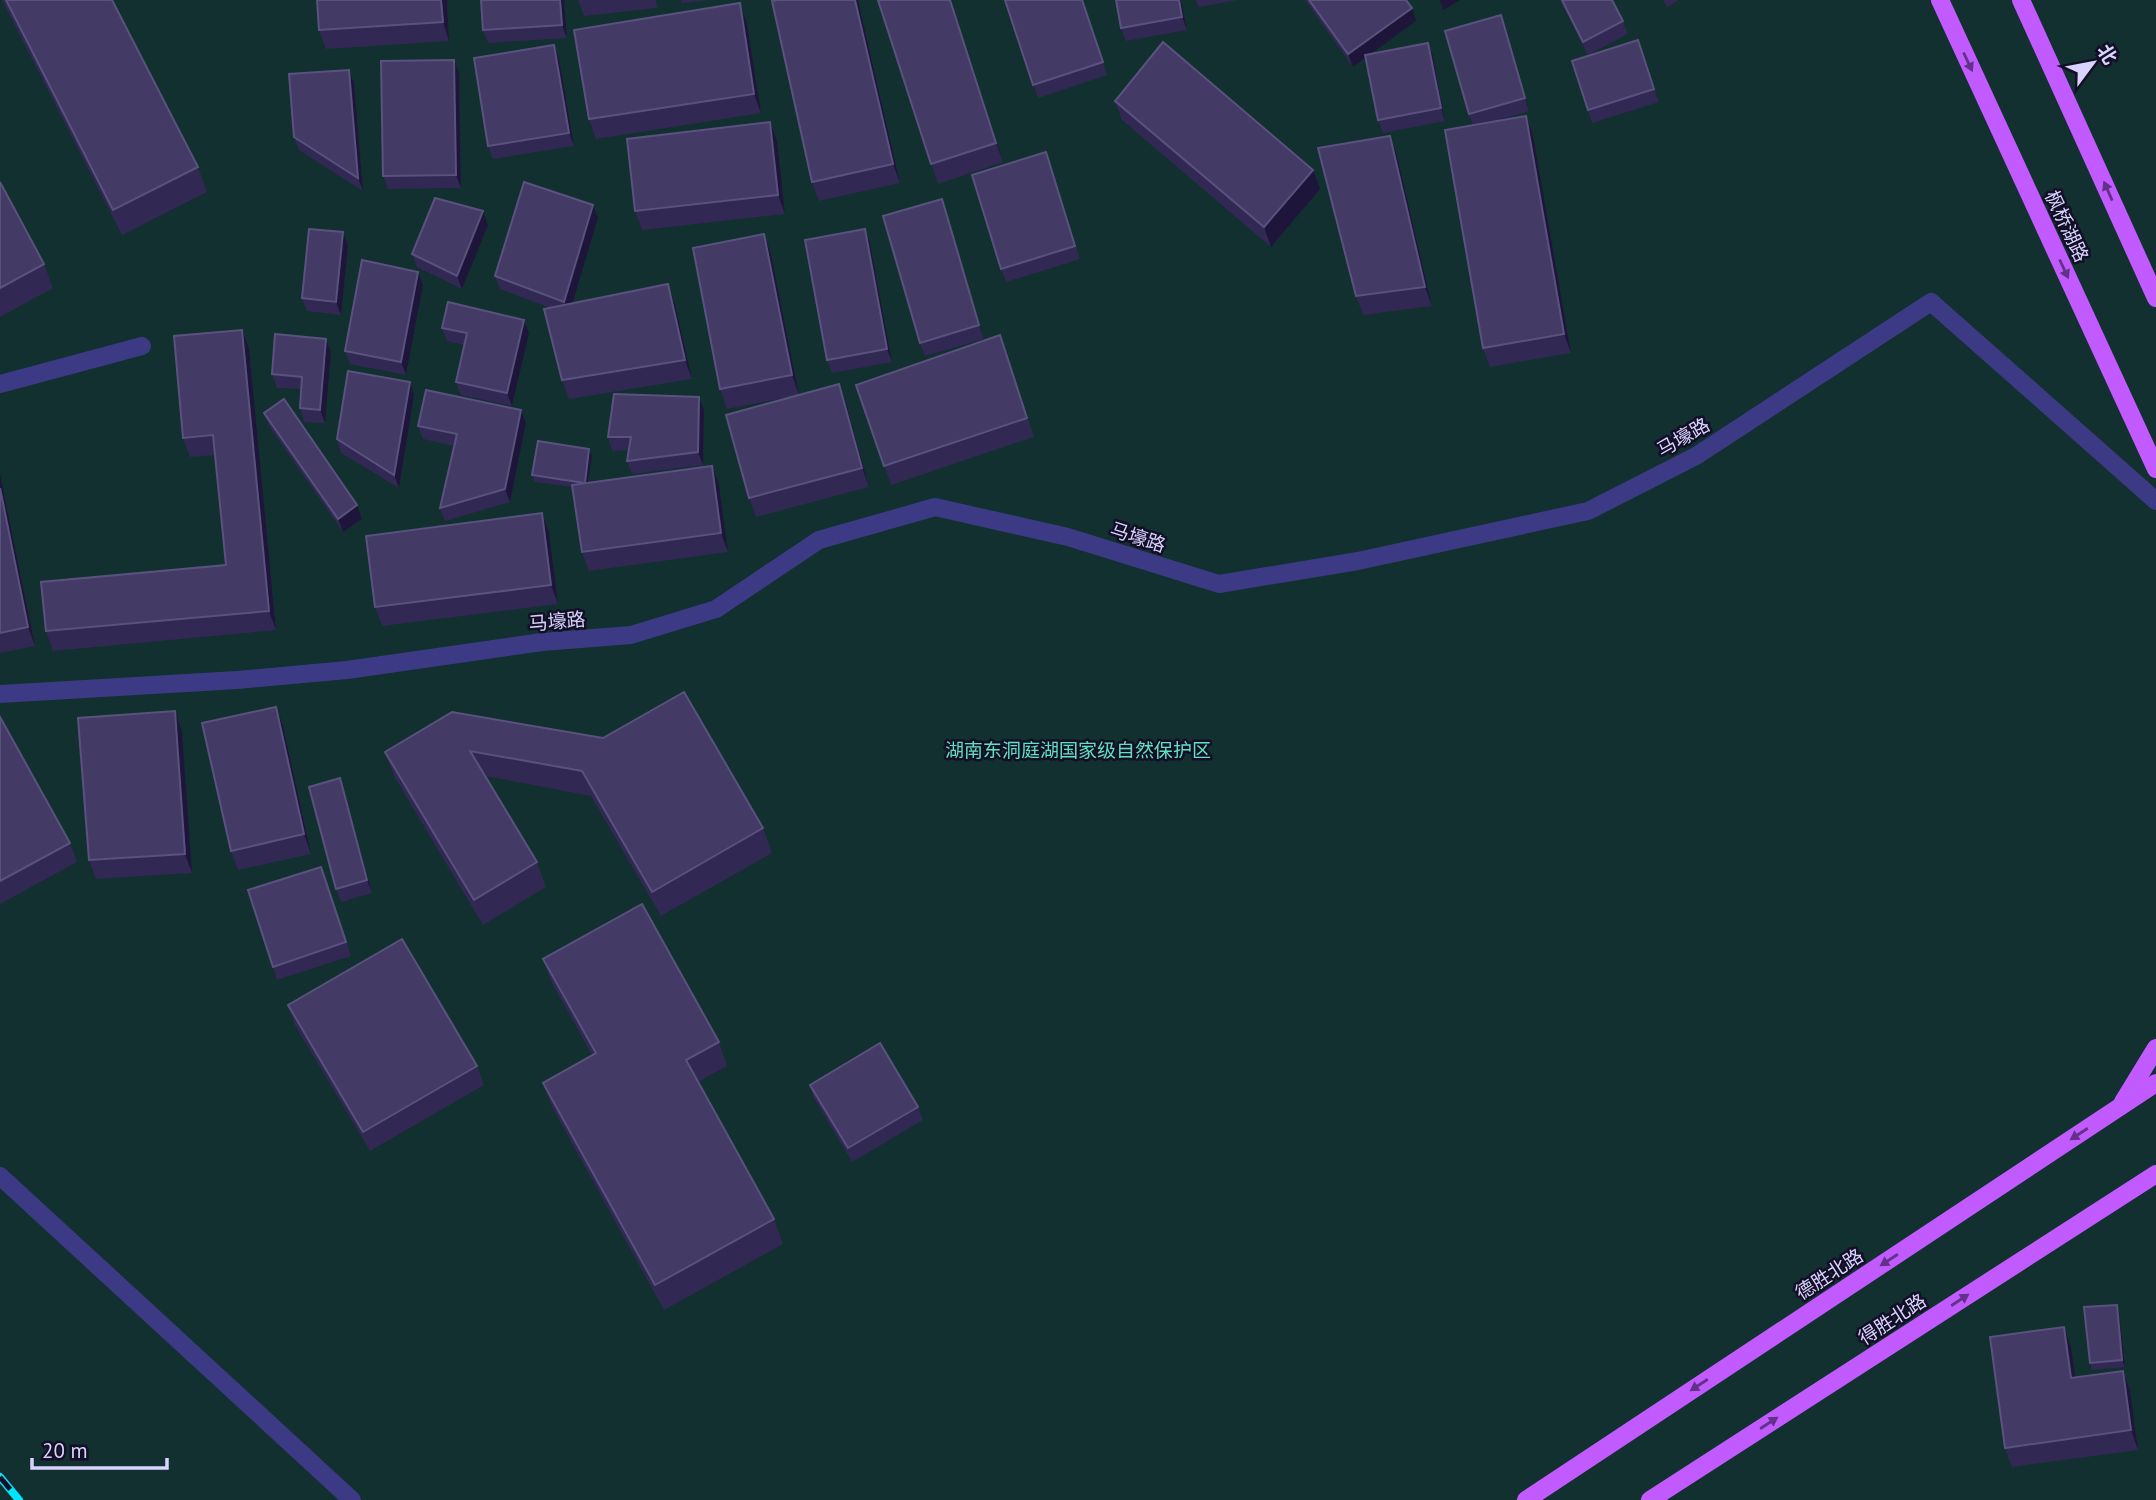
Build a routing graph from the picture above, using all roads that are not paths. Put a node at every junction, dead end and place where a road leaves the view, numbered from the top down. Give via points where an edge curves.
1 (1940, 0) edge
2 (2021, 0) edge
3 (2156, 298) edge
4 (142, 346) dead end
5 (0, 384) edge
6 (2156, 469) edge
7 (2156, 501) edge
8 (0, 694) edge
9 (2156, 1048) edge
10 (2156, 1083) edge
11 (2120, 1107) junction
12 (2156, 1174) edge
13 (0, 1176) edge
14 (352, 1500) edge
15 (1526, 1500) edge
16 (1650, 1500) edge

1 -> 6 main road, 枫桥湖路
3 -> 2 main road
4 - 5 street
7 - 8 street, 马壕路 via 1931,302 1696,456 1588,511 1358,561 1219,584 1068,537 935,507 819,540 716,610 631,635 542,642 347,670
9 - 11 main road
10 - 11 main road, 德胜北路
11 -> 15 main road, 德胜北路
16 -> 12 main road, 得胜北路
13 - 14 street

